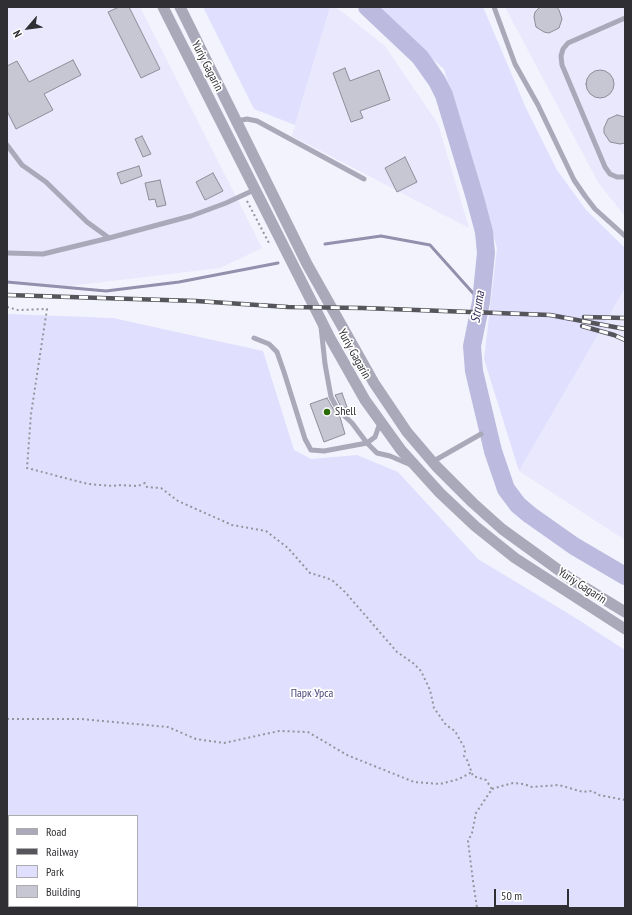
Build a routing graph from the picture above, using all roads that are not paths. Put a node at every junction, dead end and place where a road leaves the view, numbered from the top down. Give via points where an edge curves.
1 (163, 7) edge
2 (180, 7) edge
3 (494, 7) edge
4 (625, 18) edge
5 (237, 121) junction
6 (7, 145) edge
7 (625, 177) edge
8 (364, 179) dead end
9 (254, 190) junction
10 (625, 236) edge
11 (109, 238) junction
12 (7, 253) edge
13 (320, 318) junction
14 (254, 338) dead end
15 (380, 421) junction
16 (482, 434) dead end
17 (366, 442) junction
18 (432, 462) junction
19 (418, 468) junction
20 (625, 612) edge
21 (625, 629) edge

1 - 9 street, Yuriy Gagarin
2 - 5 street, Yuriy Gagarin
3 - 10 lane via 515,64 574,180 595,209
4 - 7 lane via 568,43 561,56 562,65 605,167 617,178
5 - 8 lane via 258,121
5 - 18 street, Yuriy Gagarin via 307,264 347,337 406,432
6 - 11 lane via 22,165 46,182 87,222
9 - 11 lane via 191,216
9 - 13 street, Yuriy Gagarin
11 - 12 lane via 43,254
13 - 15 street, Yuriy Gagarin via 365,400
13 - 17 lane via 331,397 338,410
14 - 17 lane via 269,344 277,352 305,439 311,450 324,451
15 - 17 lane via 376,437
15 - 19 street, Yuriy Gagarin via 400,450
16 - 18 lane
17 - 19 lane via 377,453
18 - 20 street, Yuriy Gagarin via 502,529 571,579
19 - 21 street, Yuriy Gagarin via 475,526 515,558

